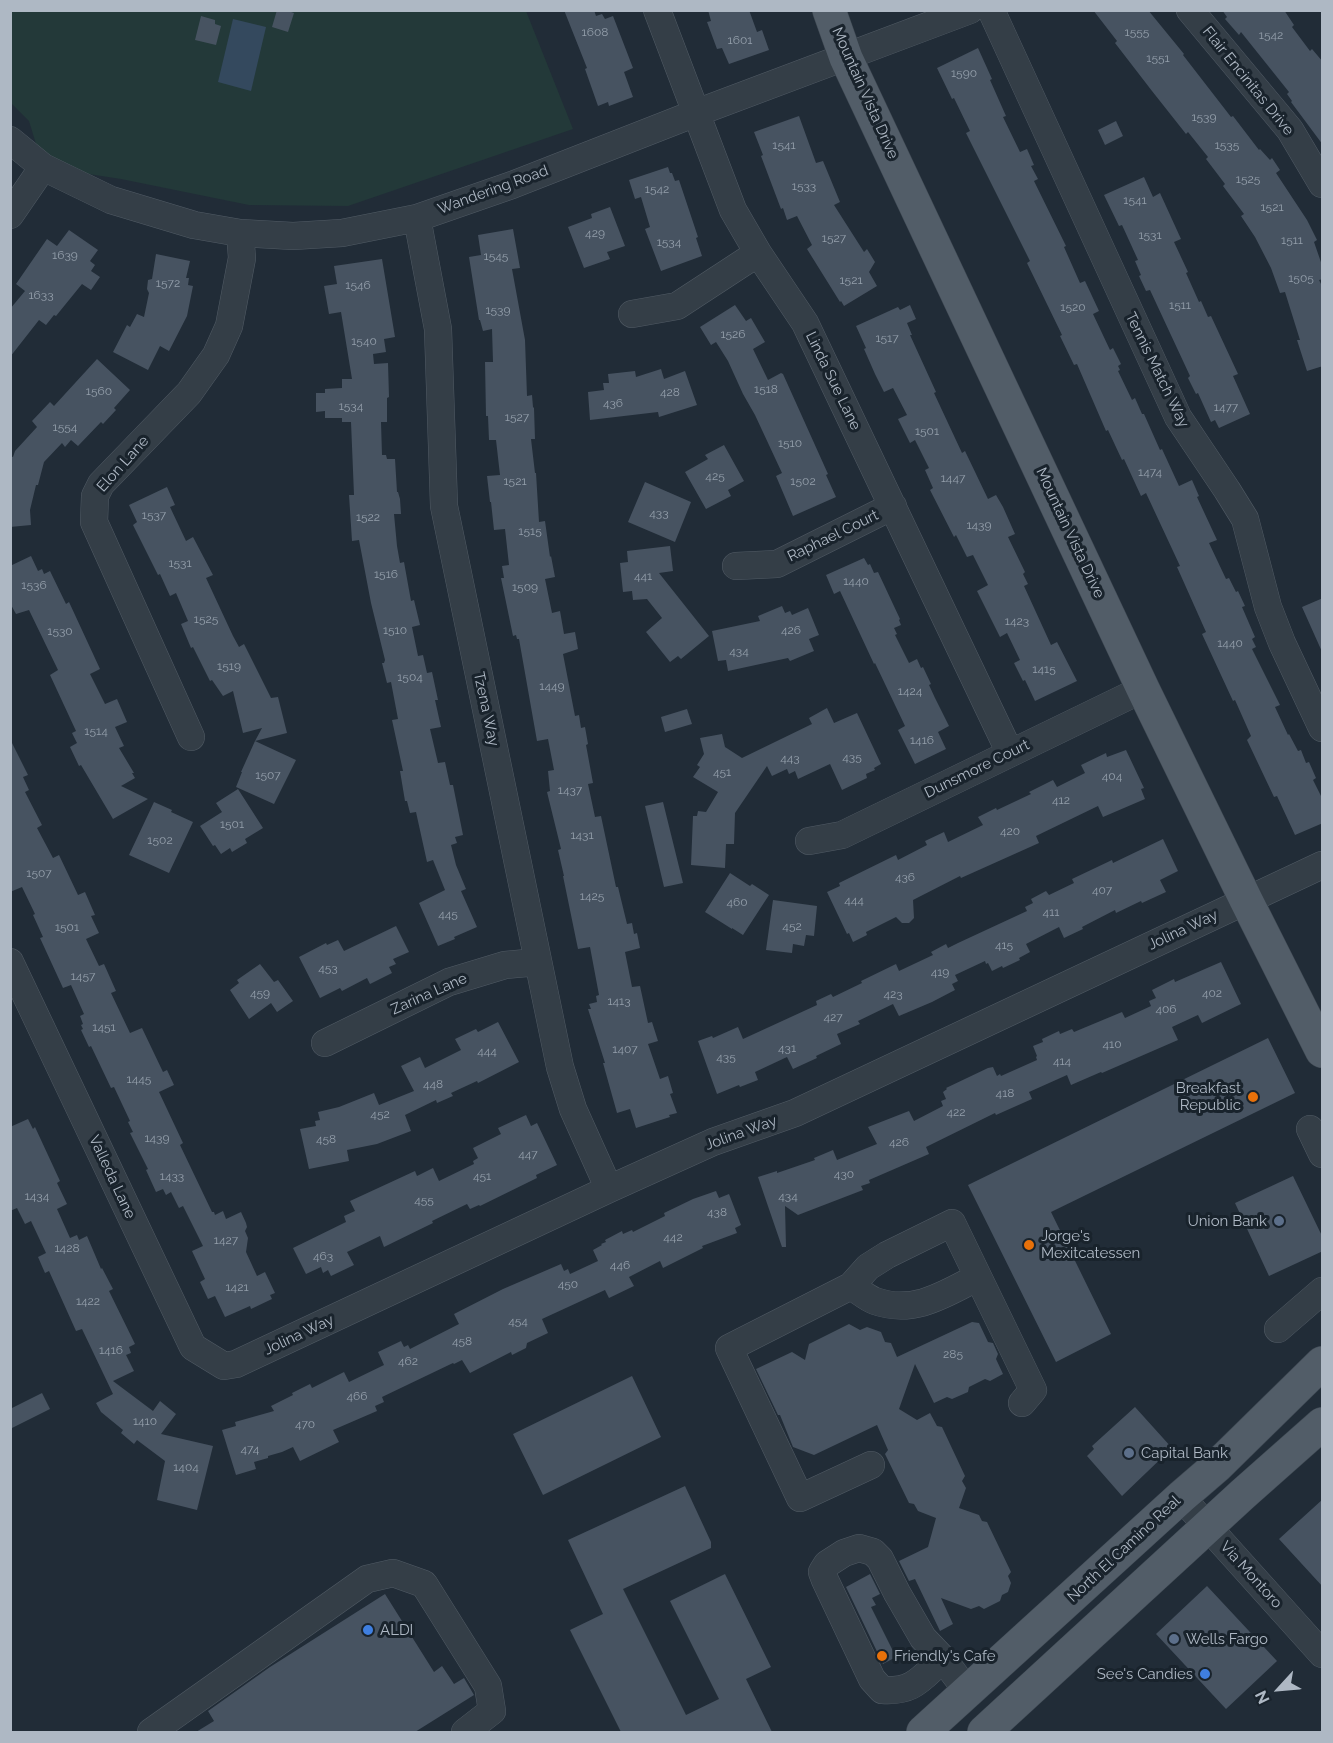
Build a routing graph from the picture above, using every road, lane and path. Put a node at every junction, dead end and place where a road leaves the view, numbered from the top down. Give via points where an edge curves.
1 (657, 10) edge
2 (829, 10) edge
3 (970, 10) edge
4 (991, 10) edge
5 (1190, 10) edge
6 (846, 58) junction
7 (696, 113) junction
8 (10, 140) edge
9 (43, 167) junction
10 (1323, 184) edge
11 (10, 215) edge
12 (417, 218) junction
13 (240, 233) junction
14 (758, 253) junction
15 (632, 314) dead end
16 (893, 506) junction
17 (736, 566) dead end
18 (1143, 689) junction
19 (1323, 728) edge
20 (191, 737) dead end
21 (1010, 753) junction
22 (808, 841) dead end
23 (1323, 865) edge
24 (1246, 900) junction
25 (10, 962) edge
26 (538, 962) junction
27 (325, 1043) dead end
28 (1323, 1051) edge
29 (1311, 1129) dead end
30 (1323, 1154) edge
31 (609, 1189) junction
32 (978, 1277) junction
33 (851, 1286) junction
34 (1323, 1291) edge
35 (1278, 1329) dead end
36 (1323, 1363) edge
37 (236, 1364) joint
38 (1022, 1403) dead end
39 (1323, 1424) edge
40 (871, 1465) dead end
41 (1180, 1497) junction
42 (1208, 1527) junction
43 (1323, 1654) edge
44 (943, 1659) junction
45 (955, 1710) edge
46 (465, 1731) edge
47 (151, 1732) edge
48 (923, 1732) edge
49 (984, 1732) edge

1 - 7 street, Linda Sue Lane
2 - 6 main road, Mountain Vista Drive
3 - 6 street, Wandering Road
4 - 19 street, Tennis Match Way via 1178,417 1245,519 1268,607
5 - 10 street, Flair Encinitas Drive via 1290,130
6 - 7 street, Wandering Road
6 - 18 main road, Mountain Vista Drive
7 - 12 street, Wandering Road
7 - 14 street, Linda Sue Lane via 733,210
8 - 9 street, Wandering Road
9 - 11 street
9 - 13 street, Wandering Road via 111,200 194,225
12 - 13 street, Wandering Road via 342,233
12 - 26 street, Tzena Way via 438,329 444,506
13 - 20 street, Elon Lane via 242,258 230,326 216,355 189,393 101,484 95,496 94,522
14 - 15 street via 677,306
14 - 16 street, Linda Sue Lane via 805,323
16 - 17 street, Raphael Court via 777,564
16 - 21 street, Linda Sue Lane
18 - 21 street, Dunsmore Court
18 - 24 main road, Mountain Vista Drive
21 - 22 street, Dunsmore Court via 842,835
23 - 24 street
24 - 28 main road, Mountain Vista Drive
24 - 31 street, Jolina Way via 795,1113 713,1142
25 - 37 street, Valleda Lane via 193,1347 224,1366
26 - 27 street, Zarina Lane via 505,964 449,982
26 - 31 street, Tzena Way via 560,1068 573,1109
29 - 30 street
31 - 37 street, Jolina Way
32 - 33 street via 929,1301 904,1307 874,1301
32 - 33 street via 952,1223 887,1255 868,1267
32 - 38 street via 1033,1390
33 - 40 street via 729,1348 800,1498
34 - 35 street
36 - 41 main road, North El Camino Real
39 - 42 main road
41 - 42 street, Via Montoro
41 - 45 main road, North El Camino Real
42 - 43 street, Via Montoro
42 - 49 main road
44 - 44 street via 923,1638 873,1552 858,1548 827,1564 822,1572 825,1580 872,1679 882,1690 898,1691 913,1686
44 - 45 street
45 - 48 main road, North El Camino Real
46 - 47 street via 492,1711 488,1686 424,1584 393,1573 367,1579

